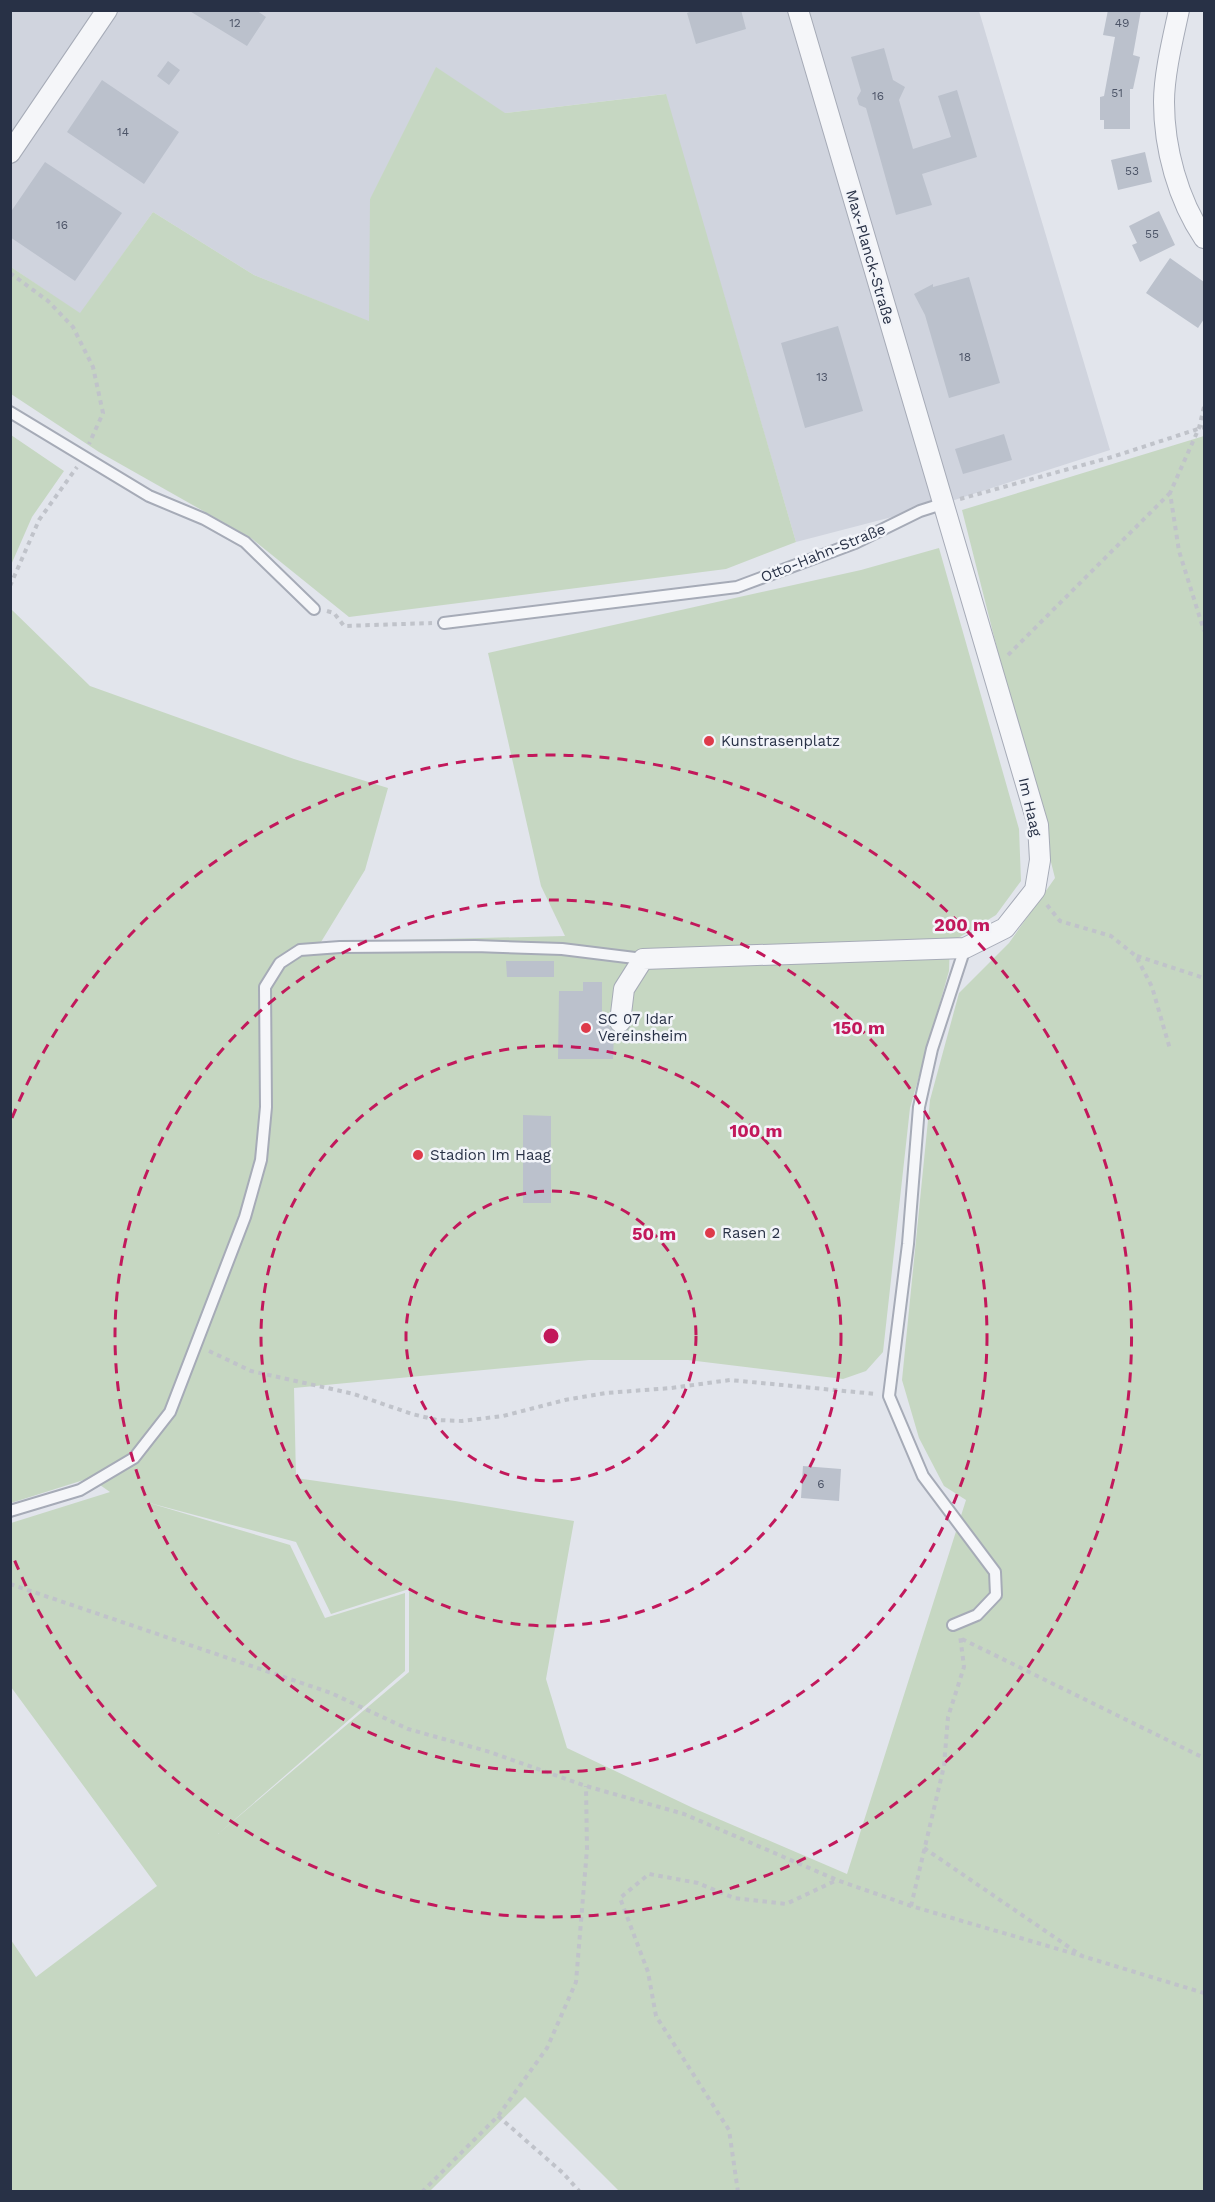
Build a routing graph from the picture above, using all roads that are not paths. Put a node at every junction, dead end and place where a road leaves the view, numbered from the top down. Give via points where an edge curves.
1 (107, 10) edge
2 (798, 10) edge
3 (1179, 10) edge
4 (10, 153) edge
5 (1204, 238) edge
6 (10, 412) edge
7 (942, 504) junction
8 (314, 609) road end
9 (444, 623) road end
10 (965, 948) junction
11 (642, 959) junction
12 (620, 1022) dead end
13 (10, 1511) edge
14 (953, 1625) road end

1 - 4 street
2 - 7 street, Max-Planck-Straße
3 - 5 street via 1164,101 1169,148 1184,203
6 - 8 lane via 149,496 204,519 245,542
7 - 9 lane, Otto-Hahn-Straße via 855,543 737,587
7 - 10 street, Im Haag via 1038,825 1040,860 1035,890 1005,928
10 - 11 street, Im Haag
10 - 14 lane via 932,1049 919,1107 908,1244 889,1395 923,1476 995,1572 996,1595 977,1615
11 - 12 street via 624,989
11 - 13 lane via 562,949 351,946 300,950 280,963 265,987 266,1107 261,1160 245,1217 170,1412 134,1458 80,1490

